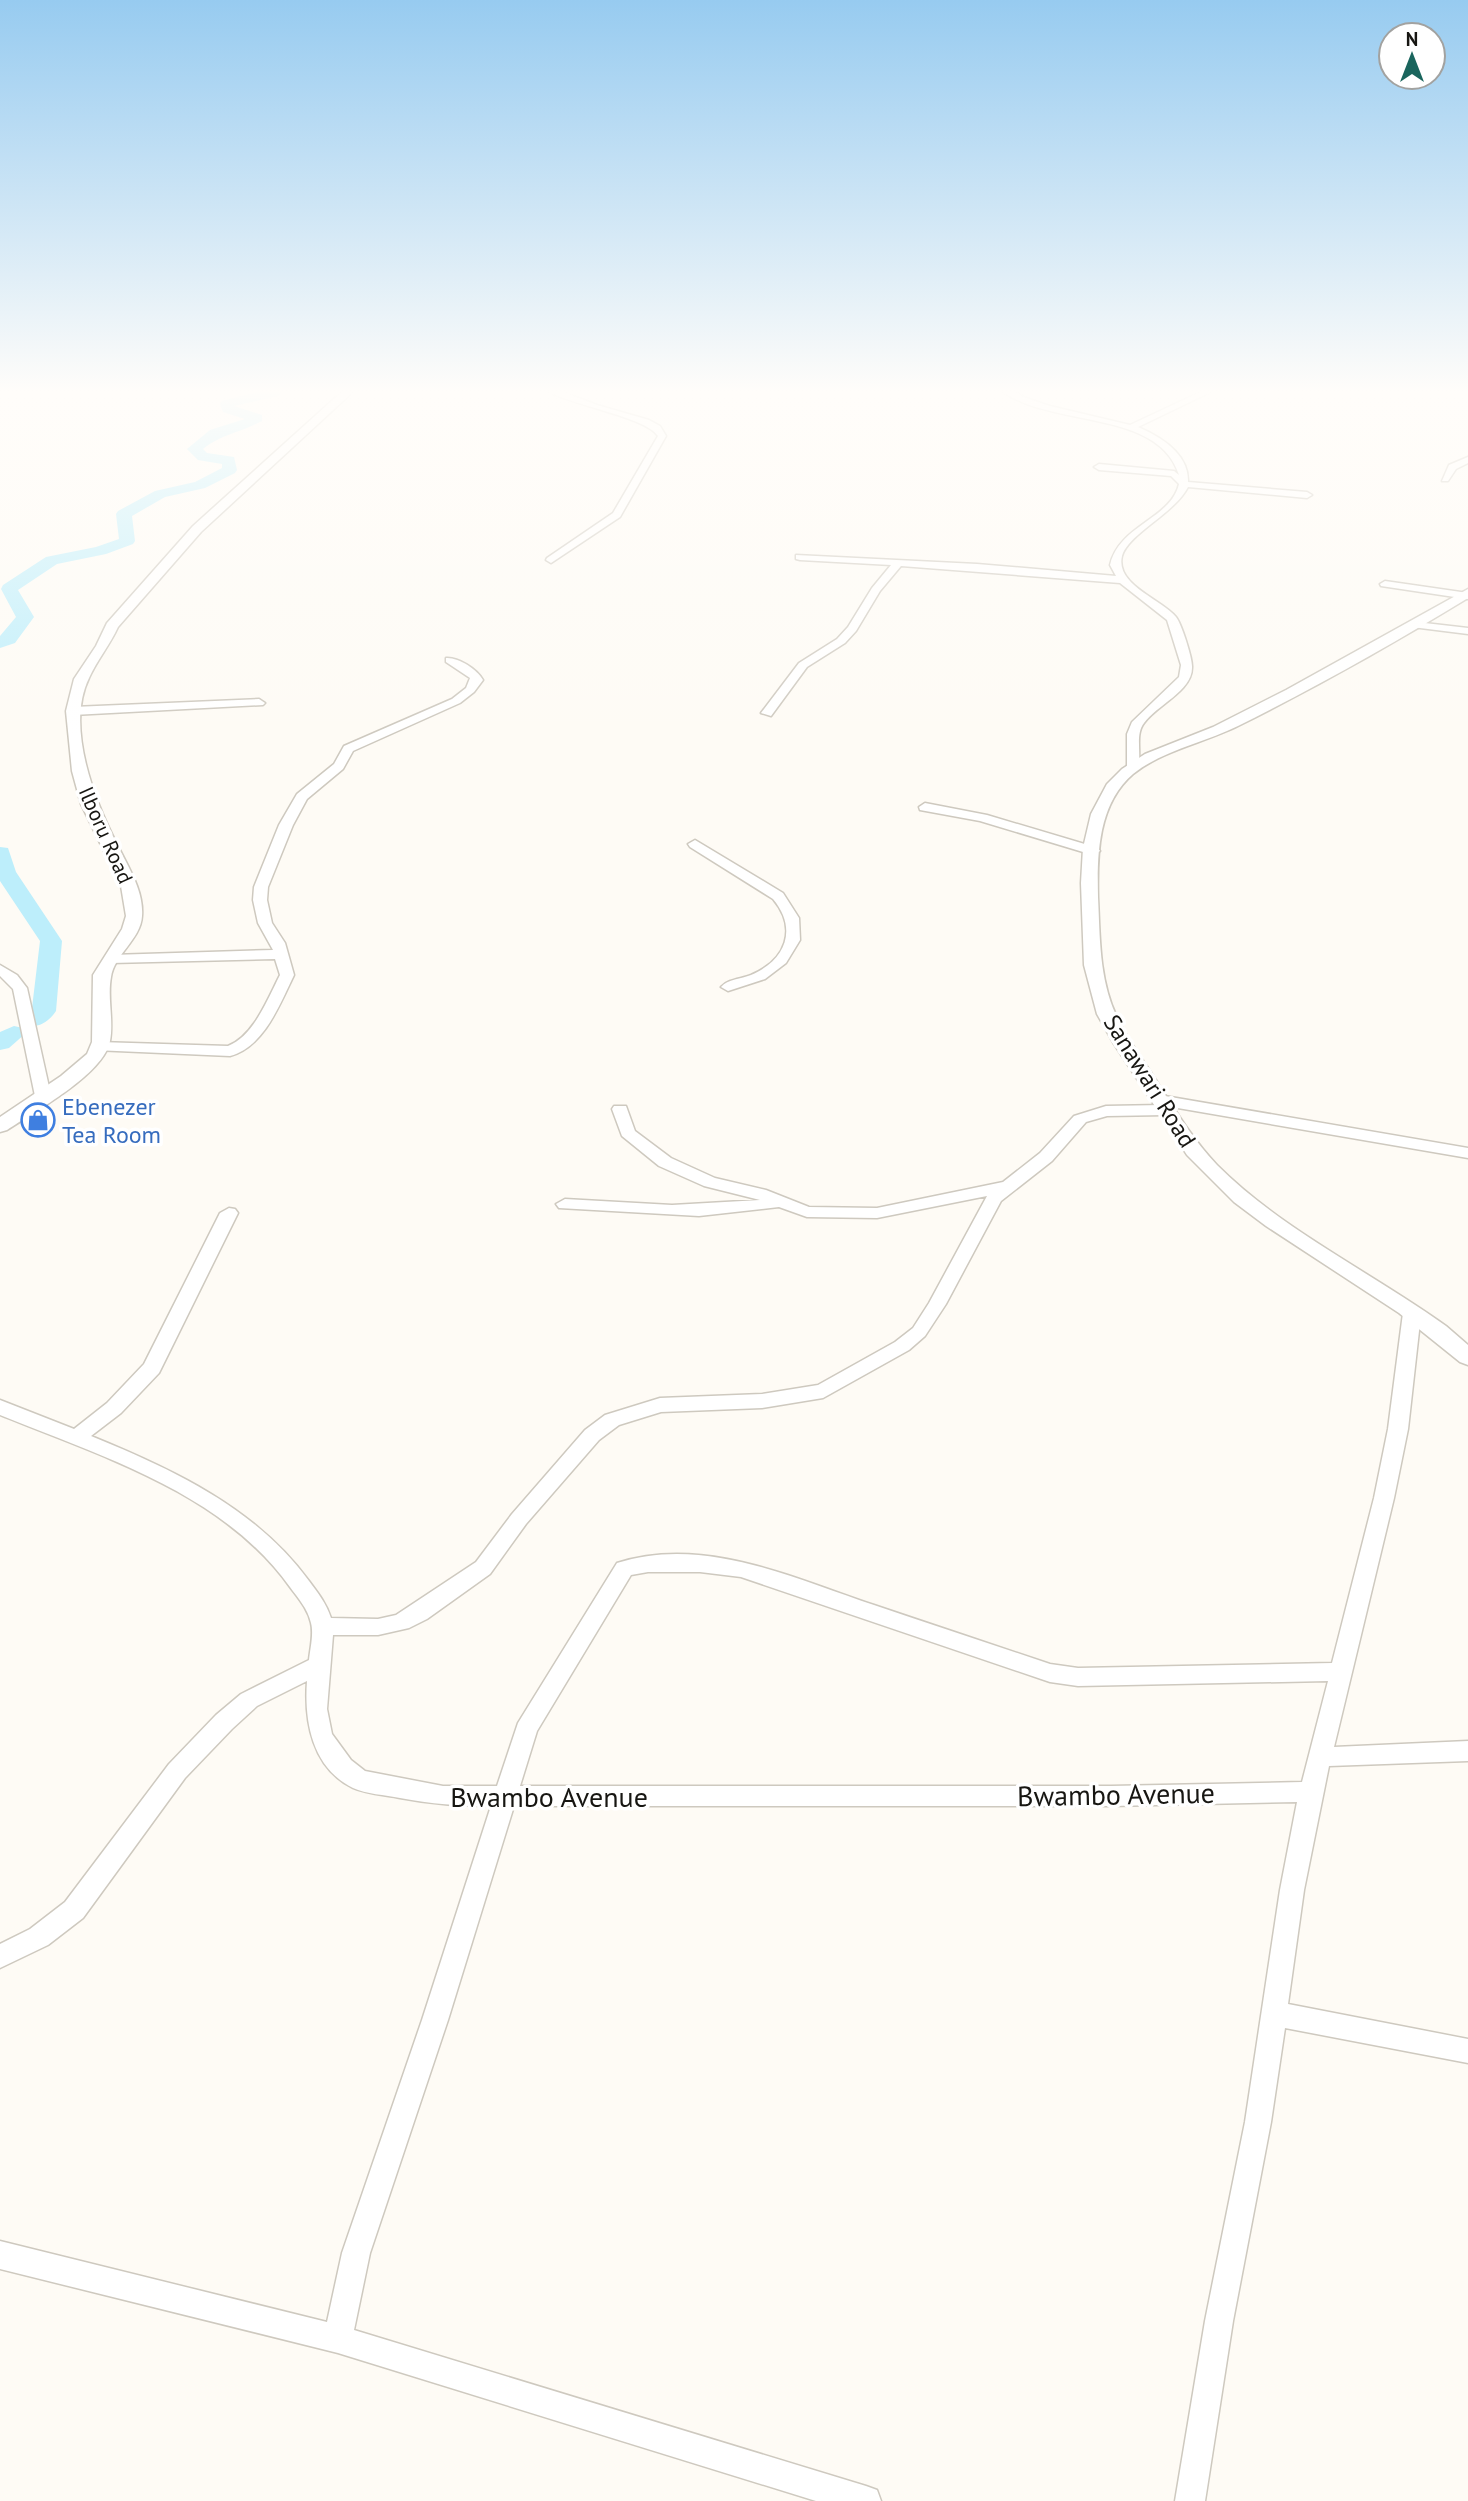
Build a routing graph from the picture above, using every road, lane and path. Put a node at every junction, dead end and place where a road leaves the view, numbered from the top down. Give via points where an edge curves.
1 (223, 505) edge
2 (623, 505) edge
3 (1175, 505) edge
4 (800, 557) dead end
5 (551, 560) dead end
6 (897, 564) junction
7 (1123, 580) junction
8 (1385, 584) dead end
9 (1467, 595) edge
10 (1416, 625) junction
11 (1468, 631) edge
12 (450, 660) dead end
13 (258, 703) dead end
14 (73, 710) junction
15 (767, 713) dead end
16 (1133, 767) junction
17 (925, 807) dead end
18 (695, 844) dead end
19 (1093, 851) junction
20 (282, 954) junction
21 (111, 958) junction
22 (0, 969) edge
23 (728, 987) dead end
24 (99, 1047) junction
25 (43, 1096) junction
26 (1163, 1105) junction
27 (621, 1109) dead end
28 (0, 1126) edge
29 (1468, 1153) edge
30 (1009, 1186) junction
31 (780, 1202) junction
32 (565, 1204) dead end
33 (229, 1213) dead end
34 (1412, 1312) junction
35 (1468, 1357) edge
36 (0, 1407) edge
37 (76, 1438) junction
38 (323, 1626) junction
39 (318, 1666) junction
40 (1342, 1672) junction
41 (1468, 1751) edge
42 (1321, 1758) junction
43 (1311, 1792) junction
44 (507, 1797) junction
45 (0, 1957) edge
46 (1275, 2014) junction
47 (1468, 2050) edge
48 (0, 2255) edge
49 (338, 2339) junction
50 (866, 2501) edge
51 (1190, 2501) edge

1 - 14 street, Ilboru Road via 112,626 88,666
2 - 5 street via 617,515
3 - 7 street via 1140,528 1123,547 1115,565
4 - 6 street
6 - 7 street
6 - 15 street via 852,629 803,665
7 - 16 street via 1171,620 1187,665 1185,678 1138,722 1133,734
8 - 9 street
9 - 10 street, Sanawari Road
10 - 11 street
10 - 16 street, Sanawari Road via 1229,725
12 - 20 street via 475,676 470,690 456,701 348,750 339,766 298,804 261,887 265,923
13 - 14 street
14 - 21 street, Ilboru Road via 75,750 89,804 134,902 130,929
16 - 19 street, Sanawari Road via 1112,788 1100,809
17 - 19 street via 982,818
18 - 23 street via 778,896 795,923 794,942 779,962 760,976
19 - 26 street, Sanawari Road via 1090,896 1097,987 1114,1029
20 - 21 street
20 - 24 street via 287,975 246,1044 237,1050
21 - 24 street, Ilboru Road via 100,985
22 - 25 street via 20,988
24 - 25 street via 89,1063
25 - 28 street
26 - 29 street
26 - 30 street via 1085,1116 1046,1157
26 - 34 street, Sanawari Road via 1199,1157 1224,1182 1329,1259
27 - 31 street via 628,1133 665,1162 710,1182
30 - 31 street via 877,1213 807,1212
30 - 38 street via 994,1198 919,1332 902,1346 823,1391 762,1401 660,1405 612,1420 592,1436 528,1509 483,1568 401,1622 378,1627
31 - 32 street via 689,1211
33 - 37 street via 152,1368 114,1408
34 - 35 street, Sanawari Road
34 - 40 street via 1398,1429
36 - 37 street
37 - 38 street via 178,1483 254,1535 288,1568 317,1608
38 - 39 street, Bwambo Avenue
39 - 44 street, Bwambo Avenue via 316,1709 321,1736 343,1767 359,1780 443,1797
39 - 45 street via 249,1700 224,1722 177,1771 74,1910 39,1937
40 - 42 street
40 - 44 street via 1098,1679 1050,1673 742,1569 631,1565 617,1578 536,1711
41 - 42 street
42 - 43 street
43 - 44 street, Bwambo Avenue
43 - 46 street
44 - 49 street via 356,2253
46 - 47 street
46 - 51 street
48 - 49 street
49 - 50 street

